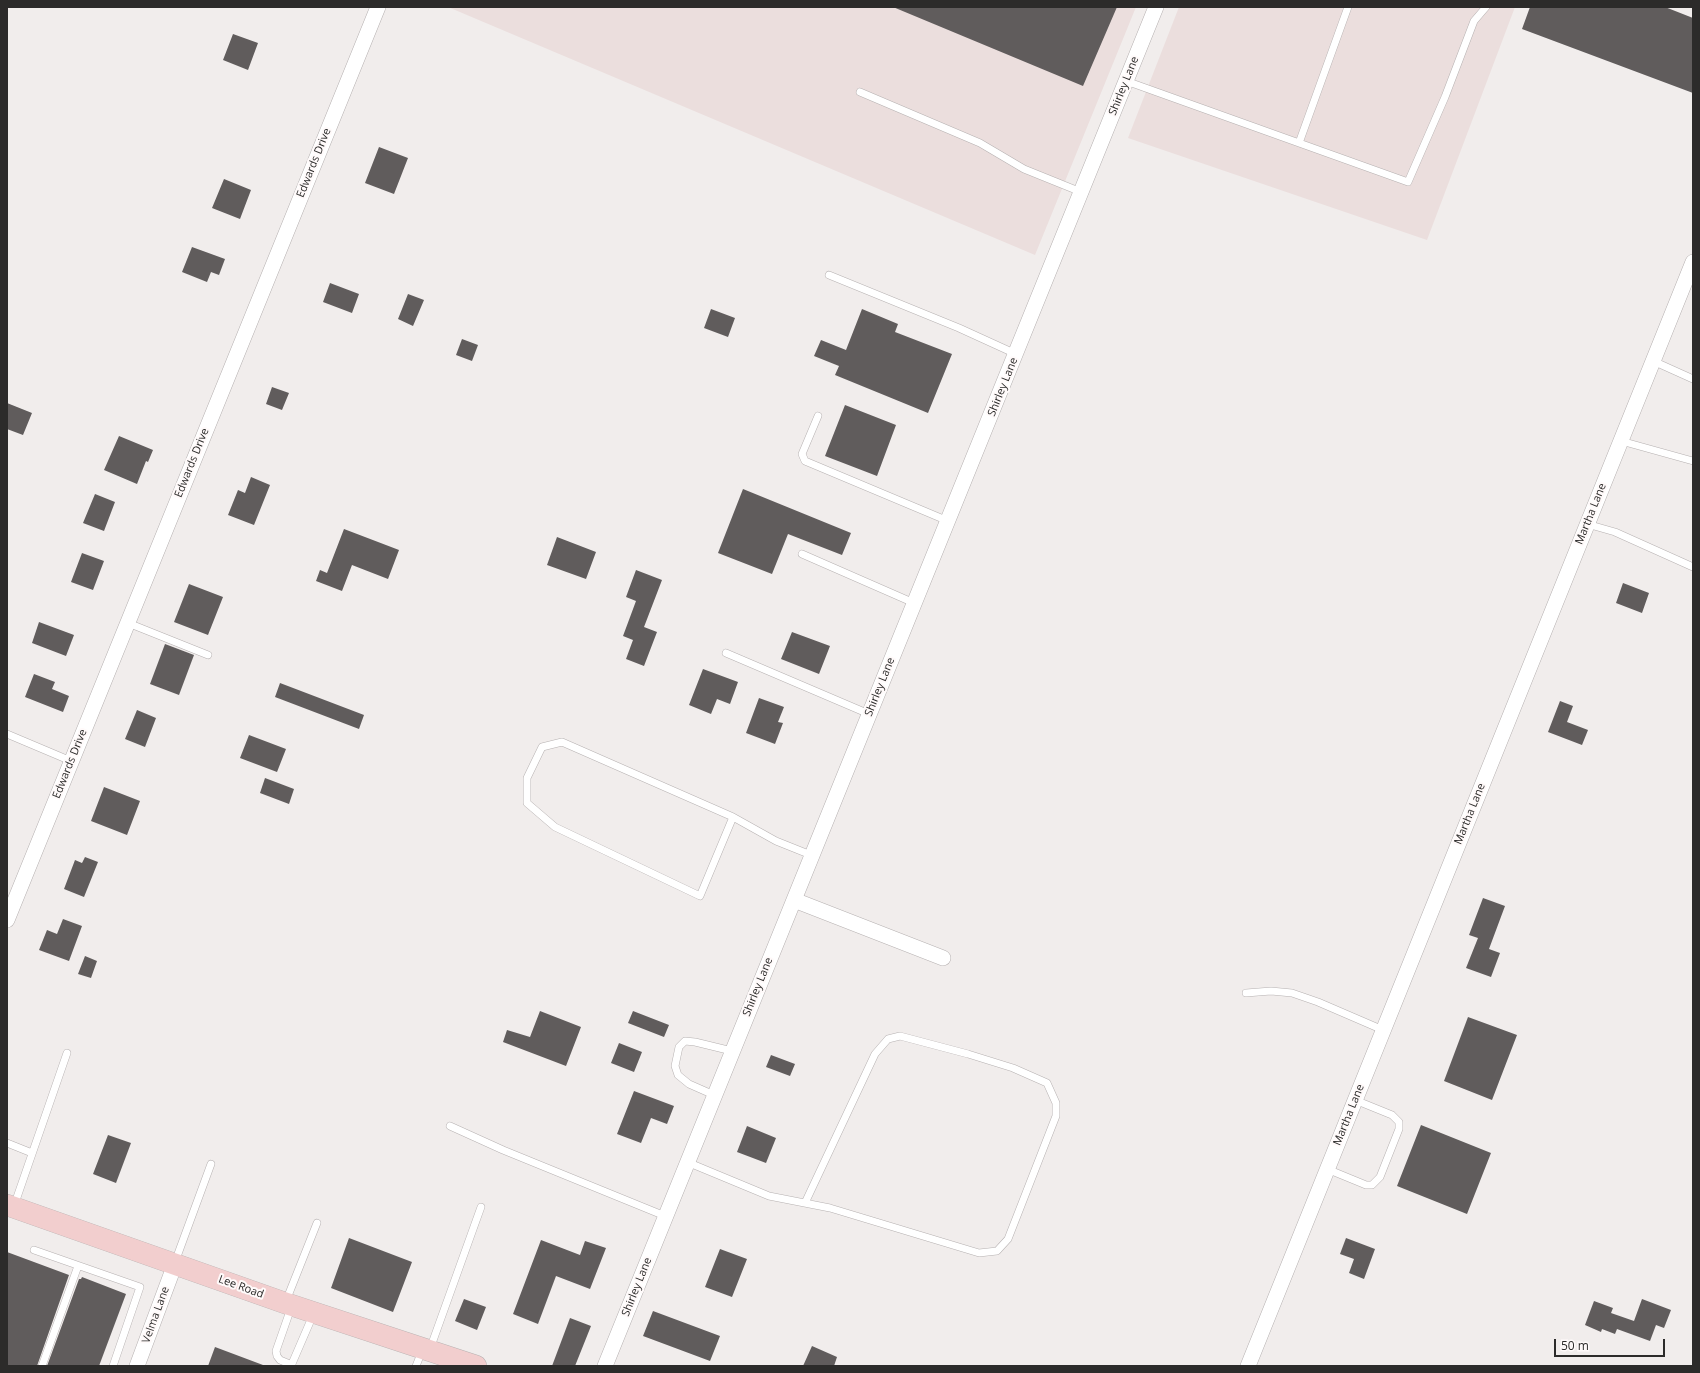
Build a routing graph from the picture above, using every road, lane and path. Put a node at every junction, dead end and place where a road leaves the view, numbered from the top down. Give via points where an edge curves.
1 (378, 7) edge
2 (1156, 7) edge
3 (1348, 7) edge
4 (1486, 7) edge
5 (1126, 81) junction
6 (860, 92) dead end
7 (1299, 143) junction
8 (1081, 192) junction
9 (1693, 262) edge
10 (830, 275) dead end
11 (1016, 354) junction
12 (1653, 361) junction
13 (1693, 379) edge
14 (818, 416) dead end
15 (1621, 441) junction
16 (1693, 461) edge
17 (948, 521) junction
18 (1587, 524) junction
19 (802, 554) dead end
20 (1693, 567) edge
21 (914, 604) junction
22 (128, 623) junction
23 (726, 653) dead end
24 (208, 655) dead end
25 (869, 714) junction
26 (7, 734) edge
27 (71, 761) junction
28 (732, 817) junction
29 (811, 855) junction
30 (794, 900) junction
31 (7, 920) edge
32 (943, 958) dead end
33 (1246, 993) dead end
34 (1383, 1030) junction
35 (732, 1050) junction
36 (67, 1053) dead end
37 (714, 1095) junction
38 (1355, 1100) junction
39 (450, 1126) dead end
40 (7, 1143) edge
41 (32, 1153) junction
42 (687, 1162) junction
43 (211, 1164) dead end
44 (1327, 1169) junction
45 (805, 1203) junction
46 (481, 1207) dead end
47 (10, 1208) edge
48 (665, 1216) junction
49 (317, 1223) dead end
50 (34, 1250) dead end
51 (175, 1264) junction
52 (78, 1266) junction
53 (289, 1304) junction
54 (314, 1313) junction
55 (423, 1355) edge
56 (608, 1365) edge
57 (42, 1366) edge
58 (113, 1366) edge
59 (137, 1366) edge
60 (292, 1366) edge
61 (476, 1366) edge
62 (1248, 1366) edge

1 - 22 street, Edwards Drive
2 - 5 street, Shirley Lane
3 - 7 lane
4 - 7 lane via 1474,21 1408,182
5 - 7 lane
5 - 8 street, Shirley Lane
6 - 8 lane via 980,143 1024,169
8 - 11 street, Shirley Lane
9 - 12 street, Martha Lane
10 - 11 lane
11 - 17 street, Shirley Lane
12 - 13 lane
12 - 15 street, Martha Lane
14 - 17 lane via 802,454 805,461
15 - 16 lane
15 - 18 street, Martha Lane
17 - 21 street, Shirley Lane
18 - 20 lane via 1615,532
18 - 34 street, Martha Lane
19 - 21 lane
21 - 25 street, Shirley Lane
22 - 24 lane
22 - 27 street, Edwards Drive
23 - 25 lane
25 - 29 street, Shirley Lane
26 - 27 lane
27 - 31 street, Edwards Drive
28 - 28 lane via 562,742 542,747 527,778 526,803 555,827 700,896
28 - 29 lane via 776,841
29 - 30 street, Shirley Lane
30 - 32 street
30 - 35 street, Shirley Lane
33 - 34 lane via 1292,993
34 - 38 street, Martha Lane
35 - 37 street, Shirley Lane
35 - 37 lane via 690,1041 685,1041 679,1047 675,1066 678,1075 689,1084
36 - 41 lane
37 - 42 street, Shirley Lane
38 - 44 street, Martha Lane
38 - 44 lane via 1392,1115 1399,1122 1399,1129 1380,1177 1372,1184 1366,1185
39 - 48 lane
40 - 41 lane
41 - 47 lane
42 - 45 lane via 769,1196
42 - 48 street, Shirley Lane
43 - 51 lane
44 - 62 street, Martha Lane
45 - 45 lane via 830,1208 979,1253 997,1251 1008,1239 1056,1116 1056,1103 1047,1082 968,1054 900,1036 888,1039 875,1054
46 - 55 lane
47 - 51 main road, Lee Road
48 - 56 street, Shirley Lane
49 - 53 lane
50 - 52 lane
51 - 53 main road, Lee Road
51 - 59 street, Velma Lane
52 - 57 lane
52 - 58 lane via 140,1287
53 - 54 main road, Lee Road
53 - 60 lane via 276,1351 280,1360
54 - 55 main road, Lee Road
54 - 60 lane
55 - 61 main road, Lee Road

